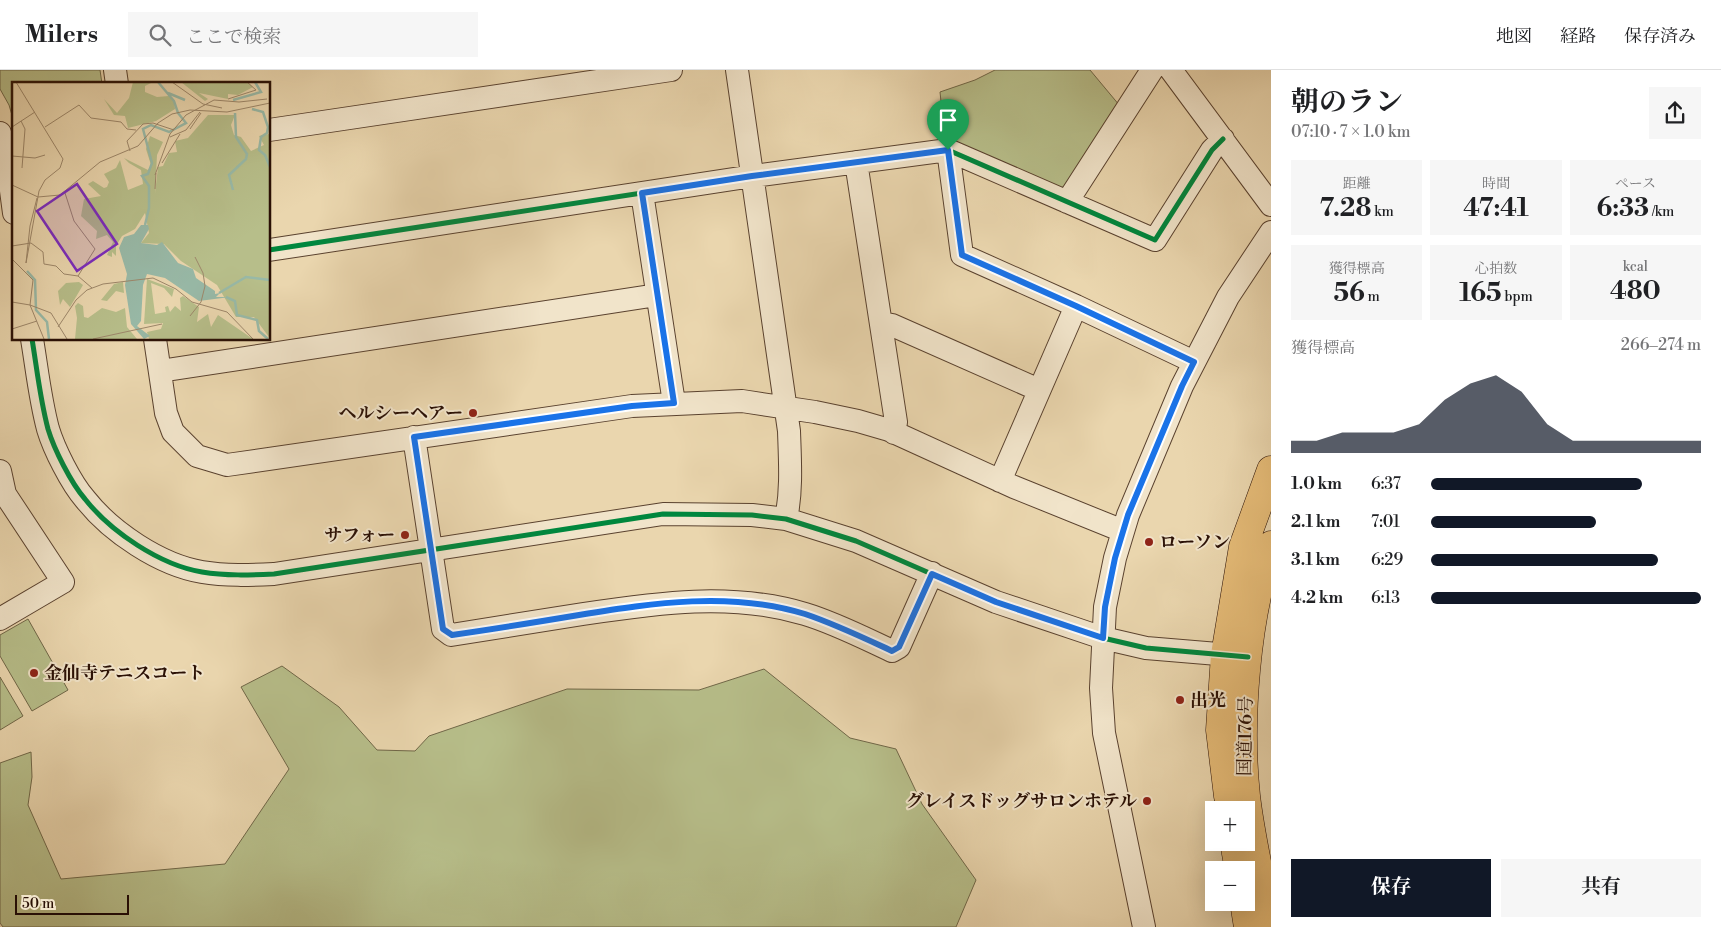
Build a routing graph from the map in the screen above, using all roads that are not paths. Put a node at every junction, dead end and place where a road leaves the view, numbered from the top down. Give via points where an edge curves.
1 (671, 70) edge
2 (736, 70) edge
3 (1152, 70) edge
4 (1171, 70) edge
5 (624, 73) edge
6 (270, 130) edge
7 (0, 133) edge
8 (1222, 140) junction
9 (948, 150) junction
10 (856, 162) junction
11 (752, 176) junction
12 (642, 193) junction
13 (12, 199) edge
14 (1067, 202) junction
15 (1271, 205) edge
16 (1271, 232) edge
17 (270, 250) edge
18 (657, 296) junction
19 (1076, 306) junction
20 (881, 323) junction
21 (32, 340) edge
22 (156, 340) edge
23 (1194, 362) junction
24 (160, 371) junction
25 (1039, 390) junction
26 (674, 403) junction
27 (785, 406) junction
28 (894, 433) junction
29 (414, 437) junction
30 (1271, 470) edge
31 (0, 471) edge
32 (1000, 481) junction
33 (786, 519) junction
34 (1123, 531) junction
35 (1271, 545) edge
36 (430, 549) junction
37 (932, 574) junction
38 (0, 619) edge
39 (1103, 638) junction
40 (1236, 656) junction
41 (1229, 801) edge
42 (1245, 911) edge
43 (1137, 925) edge
44 (1248, 927) edge
45 (1270, 927) edge

1 - 5 street
2 - 11 street
3 - 14 street
4 - 8 street
5 - 6 street
7 - 13 street
8 - 14 street via 1212,150 1155,240
8 - 15 street
9 - 10 street
9 - 14 street
9 - 19 street via 962,255
10 - 11 street
10 - 20 street
11 - 12 street
11 - 27 street
12 - 17 street
12 - 18 street
16 - 23 street via 1228,297
18 - 24 street
18 - 26 street
19 - 23 street
19 - 25 street
20 - 25 street via 892,324
20 - 28 street via 896,422
21 - 36 street via 48,429 59,456 84,499 115,529 144,549 201,572 237,576 274,574
22 - 24 street
23 - 34 street
24 - 29 street via 166,413 173,432 197,456 227,465
25 - 32 street
26 - 27 street via 742,401
26 - 29 street
27 - 28 street via 858,421
27 - 33 street via 791,472
28 - 32 street
29 - 36 street
30 - 40 highway, 国道176号 via 1243,547
31 - 38 street via 5,494 63,582
32 - 34 street
33 - 36 street via 752,515 663,514
33 - 37 street via 856,541
34 - 39 street via 1105,607
35 - 40 highway, 国道176号
36 - 37 street via 443,629 452,635 638,606 684,601 731,601 804,614 892,651 899,647
37 - 39 street via 996,602
39 - 40 street via 1146,648
39 - 43 street via 1101,688 1104,733
40 - 41 highway, 国道176号 via 1220,730
40 - 45 highway, 国道176号 via 1248,808
42 - 44 highway

